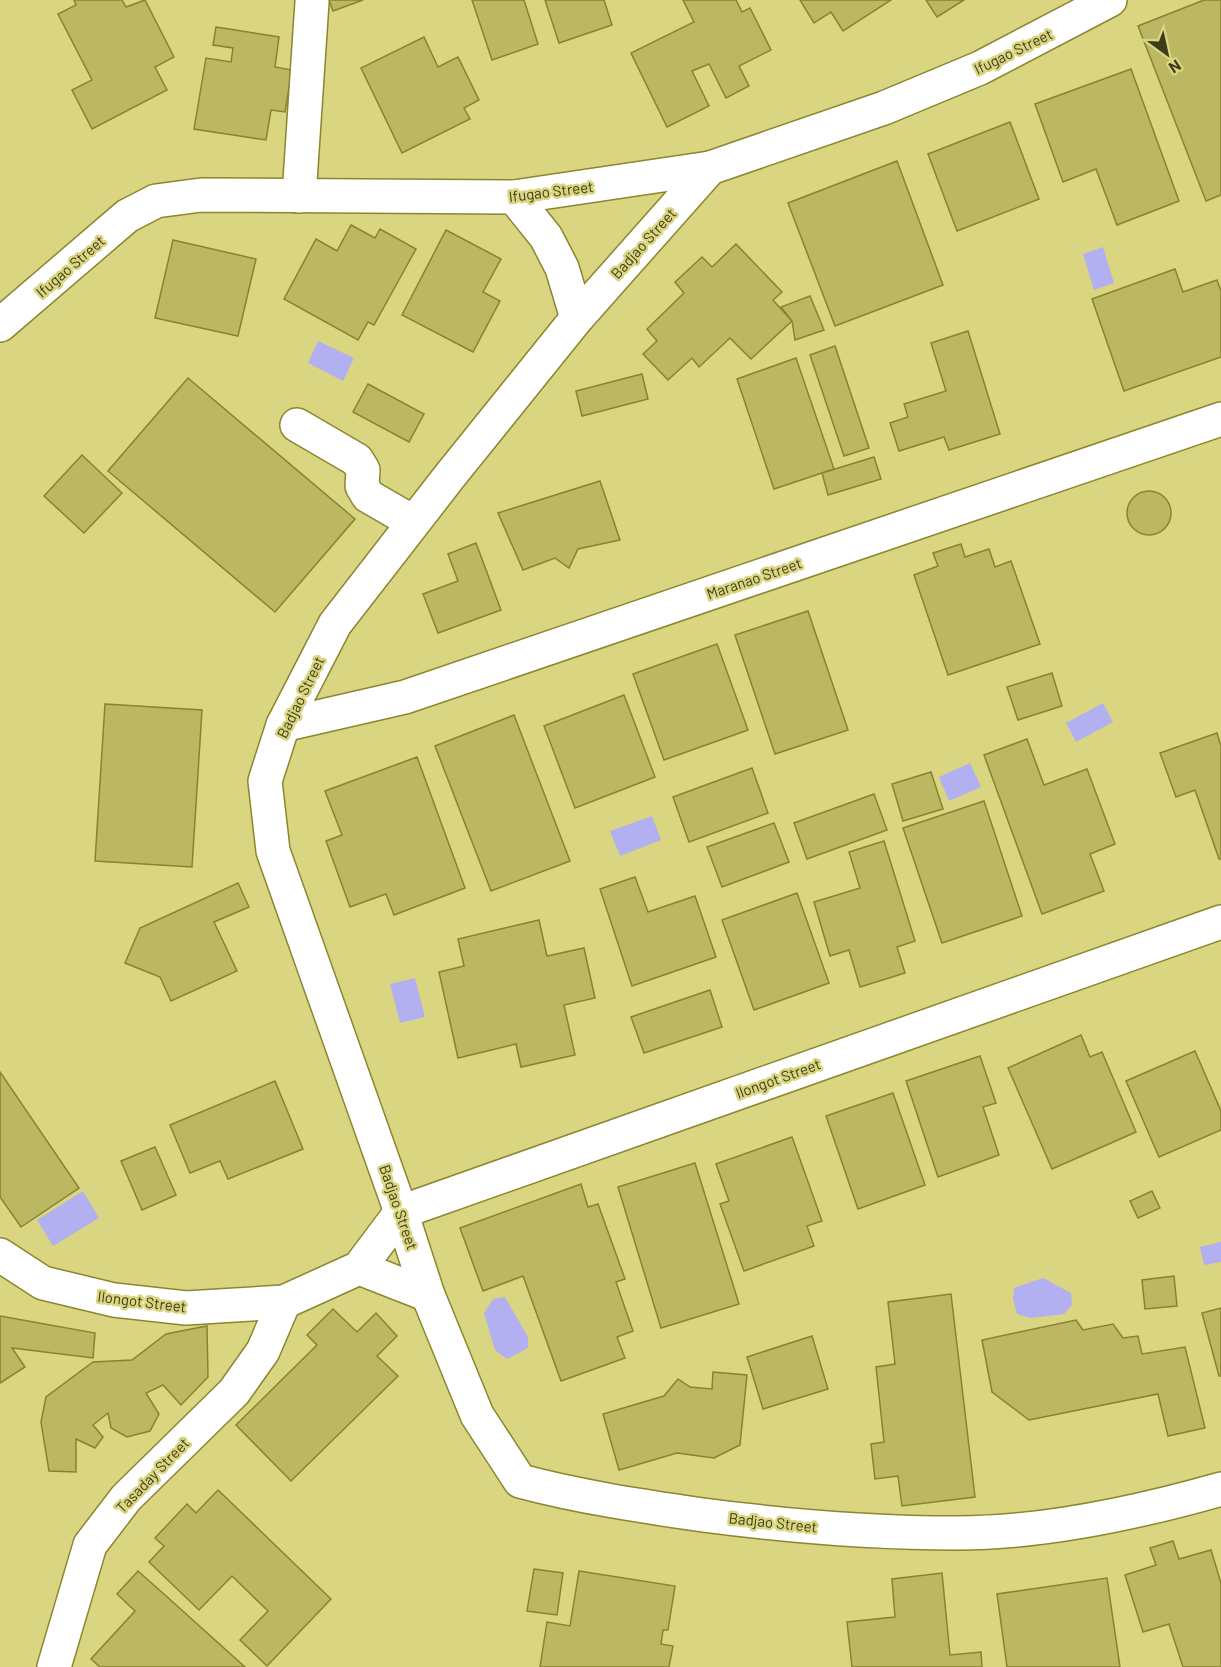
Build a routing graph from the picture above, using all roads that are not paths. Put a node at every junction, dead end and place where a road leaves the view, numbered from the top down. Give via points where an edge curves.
1 (1110, 0) edge
2 (312, 2) dead end
3 (710, 168) junction
4 (299, 196) junction
5 (514, 197) junction
6 (577, 318) junction
7 (0, 326) edge
8 (1221, 419) edge
9 (297, 425) dead end
10 (413, 522) junction
11 (284, 725) junction
12 (1221, 922) edge
13 (401, 1212) junction
14 (0, 1255) edge
15 (359, 1268) junction
16 (428, 1295) junction
17 (284, 1302) junction
18 (1221, 1489) edge
19 (54, 1667) edge

1 - 3 street, Ifugao Street via 980,68 905,99
2 - 4 street
3 - 5 street, Ifugao Street
3 - 6 street, Badjao Street
4 - 5 street, Ifugao Street
4 - 7 street, Ifugao Street via 201,195 156,201 127,216
5 - 6 street via 546,237 562,268
6 - 10 street, Badjao Street
8 - 11 street, Maranao Street via 405,697
9 - 10 street via 357,460 368,496
10 - 11 street, Badjao Street via 335,624
11 - 13 street, Badjao Street via 265,781 273,851
12 - 13 street, Ilongot Street
13 - 15 street, Ilongot Street
13 - 16 street, Badjao Street
14 - 17 street, Ilongot Street via 43,1283 114,1300 186,1308
15 - 16 street
15 - 17 street, Ilongot Street
16 - 18 street, Badjao Street via 477,1416 520,1482 573,1495 788,1526 959,1533 1066,1523
17 - 19 street, Tasaday Street via 263,1351 234,1392 126,1498 90,1545

